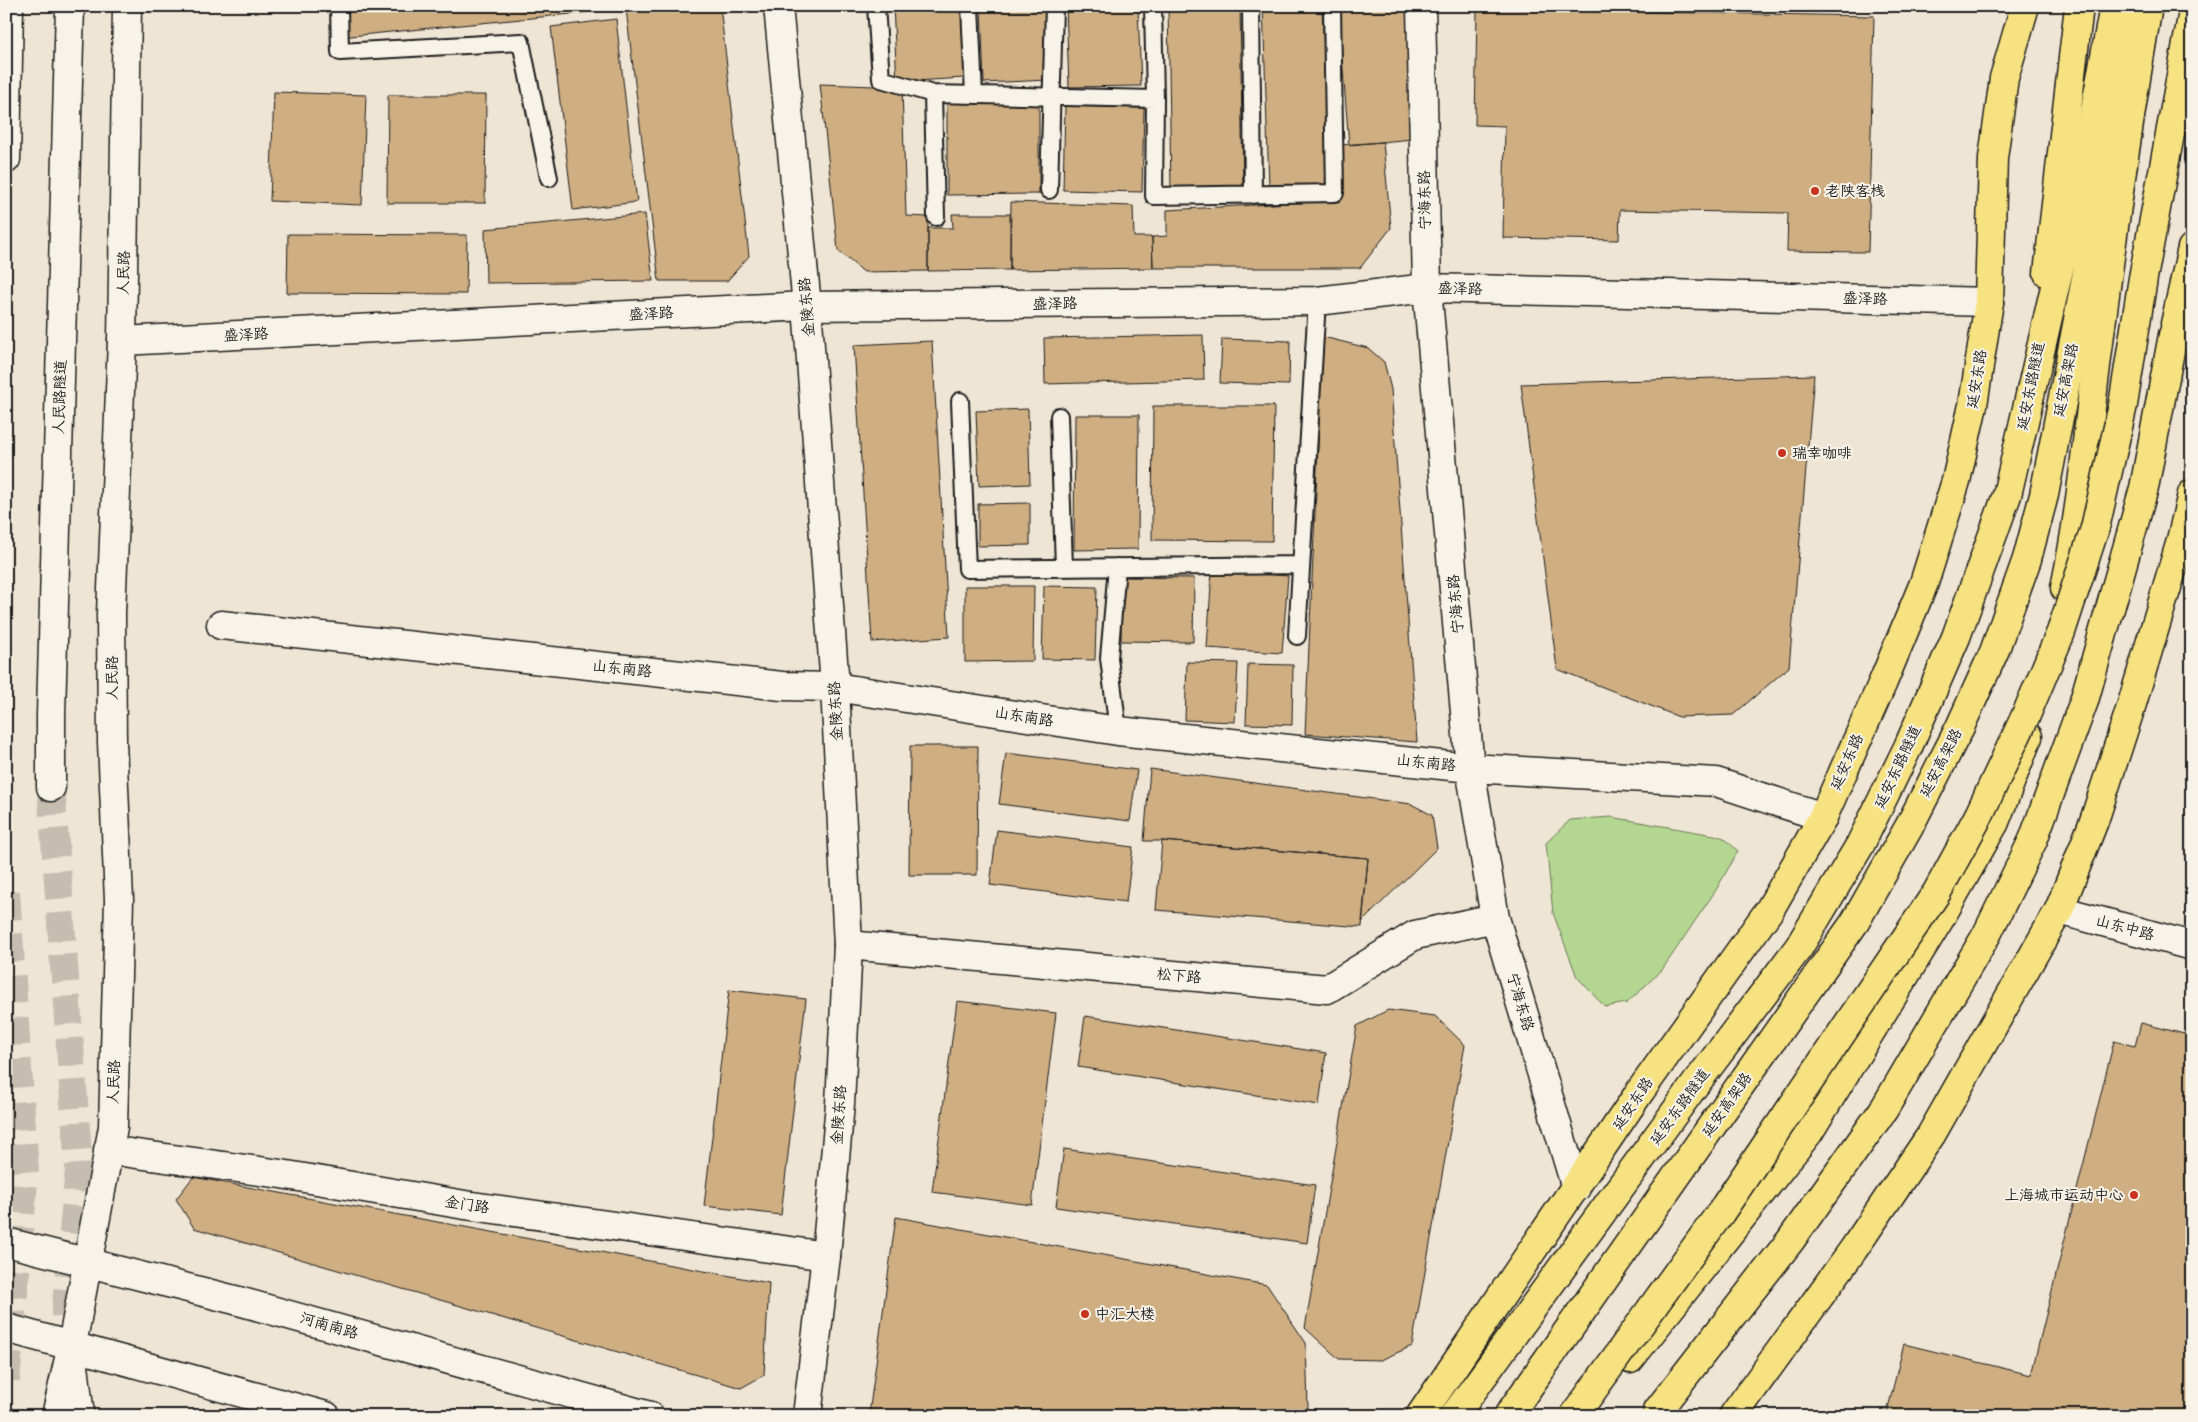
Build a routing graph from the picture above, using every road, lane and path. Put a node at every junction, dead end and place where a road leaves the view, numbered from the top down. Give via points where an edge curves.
1 (9, 6) edge
2 (70, 6) edge
3 (127, 6) edge
4 (339, 6) edge
5 (778, 6) edge
6 (876, 6) edge
7 (970, 6) edge
8 (1054, 6) edge
9 (1153, 6) edge
10 (1251, 6) edge
11 (1332, 6) edge
12 (1421, 6) edge
13 (2025, 6) edge
14 (2079, 6) edge
15 (2114, 6) edge
16 (2135, 6) edge
17 (2148, 6) edge
18 (2192, 17) edge
19 (933, 94) junction
20 (974, 95) junction
21 (1053, 98) junction
22 (1155, 99) junction
23 (6, 159) edge
24 (549, 178) dead end
25 (1049, 190) dead end
26 (1253, 195) junction
27 (936, 217) dead end
28 (2192, 248) edge
29 (1427, 288) junction
30 (2192, 297) edge
31 (1317, 301) junction
32 (1988, 302) junction
33 (807, 306) junction
34 (2173, 335) junction
35 (122, 341) junction
36 (2038, 361) junction
37 (960, 400) dead end
38 (1059, 416) dead end
39 (2192, 494) edge
40 (1301, 565) junction
41 (1064, 567) junction
42 (1117, 567) junction
43 (221, 625) dead end
44 (1297, 636) dead end
45 (835, 687) junction
46 (1118, 731) junction
47 (1470, 768) junction
48 (51, 787) tunnel mouth
49 (1823, 817) junction
50 (2059, 910) junction
51 (1495, 918) junction
52 (848, 945) junction
53 (2192, 946) edge
54 (108, 1150) junction
55 (1576, 1188) junction
56 (6, 1242) edge
57 (826, 1256) junction
58 (88, 1262) junction
59 (6, 1328) edge
60 (72, 1345) junction
61 (1658, 1410) dead end
62 (56, 1416) edge
63 (63, 1416) edge
64 (80, 1416) edge
65 (326, 1416) edge
66 (650, 1416) edge
67 (807, 1416) edge
68 (1420, 1416) edge
69 (1454, 1416) edge
70 (1508, 1416) edge
71 (1574, 1416) edge
72 (1585, 1416) edge
73 (1733, 1416) edge

1 - 23 street
2 - 48 street, 人民路隧道
3 - 35 street, 人民路
4 - 24 lane via 340,52 521,42
5 - 33 street, 金陵东路
6 - 19 lane via 880,79
7 - 20 lane
8 - 21 lane
9 - 22 lane
10 - 26 lane
11 - 26 lane via 1335,193
12 - 29 street, 宁海东路
13 - 32 main road, 延安东路 via 2004,78 1993,158
14 - 36 main road, 延安东路隧道
15 - 36 main road via 2093,122
16 - 70 main road, 延安高架路 via 2044,495 2027,560 1994,652 1909,827 1855,922
17 - 72 main road via 2095,375 2076,537 2032,726 1998,814 1938,922 1809,1132
18 - 71 main road, bridge via 2143,278 2123,405 2095,528 2062,632 2026,715 1979,816 1937,892 1720,1212
19 - 20 lane
19 - 27 lane
20 - 21 lane
21 - 22 lane
21 - 25 lane
22 - 26 lane via 1154,196
28 - 34 main road
29 - 31 street, 盛泽路
29 - 32 street, 盛泽路
29 - 47 street, 宁海东路
30 - 34 main road
31 - 33 street, 盛泽路
31 - 40 lane
32 - 49 main road, 延安东路 via 1973,405 1956,481 1924,583
33 - 35 street, 盛泽路
33 - 45 street, 金陵东路
34 - 61 main road via 2144,488 2084,701 2033,840 1987,934 1884,1109 1790,1241
35 - 54 street, 人民路 via 111,614 112,742 119,900 113,1127
36 - 69 main road, 延安东路隧道 via 2007,495 1956,637 1908,747 1860,845 1799,948 1694,1086
37 - 41 lane via 967,569
38 - 41 lane
39 - 50 main road via 2128,716 2094,821
40 - 42 lane
40 - 44 lane
41 - 42 lane
42 - 46 lane via 1109,658
43 - 45 street, 山东南路 via 782,686
45 - 46 street, 山东南路
45 - 52 street, 金陵东路
46 - 47 street, 山东南路
47 - 49 street, 山东南路 via 1716,782
47 - 51 street, 宁海东路
49 - 55 main road, 延安东路 via 1770,909
50 - 53 street, 山东中路
50 - 73 main road via 1931,1135
51 - 52 street, 松下路 via 1415,935 1327,989
51 - 55 street, 宁海东路
52 - 57 street, 金陵东路 via 840,1104
54 - 57 street, 金门路
54 - 58 street, 人民路
55 - 68 main road, 延安东路
56 - 58 street, 河南南路
57 - 67 street, 金陵东路
58 - 60 street, 人民路
58 - 66 street, 河南南路
59 - 60 street
60 - 62 street, 人民路
60 - 63 street
60 - 64 street, 人民路
60 - 65 street

